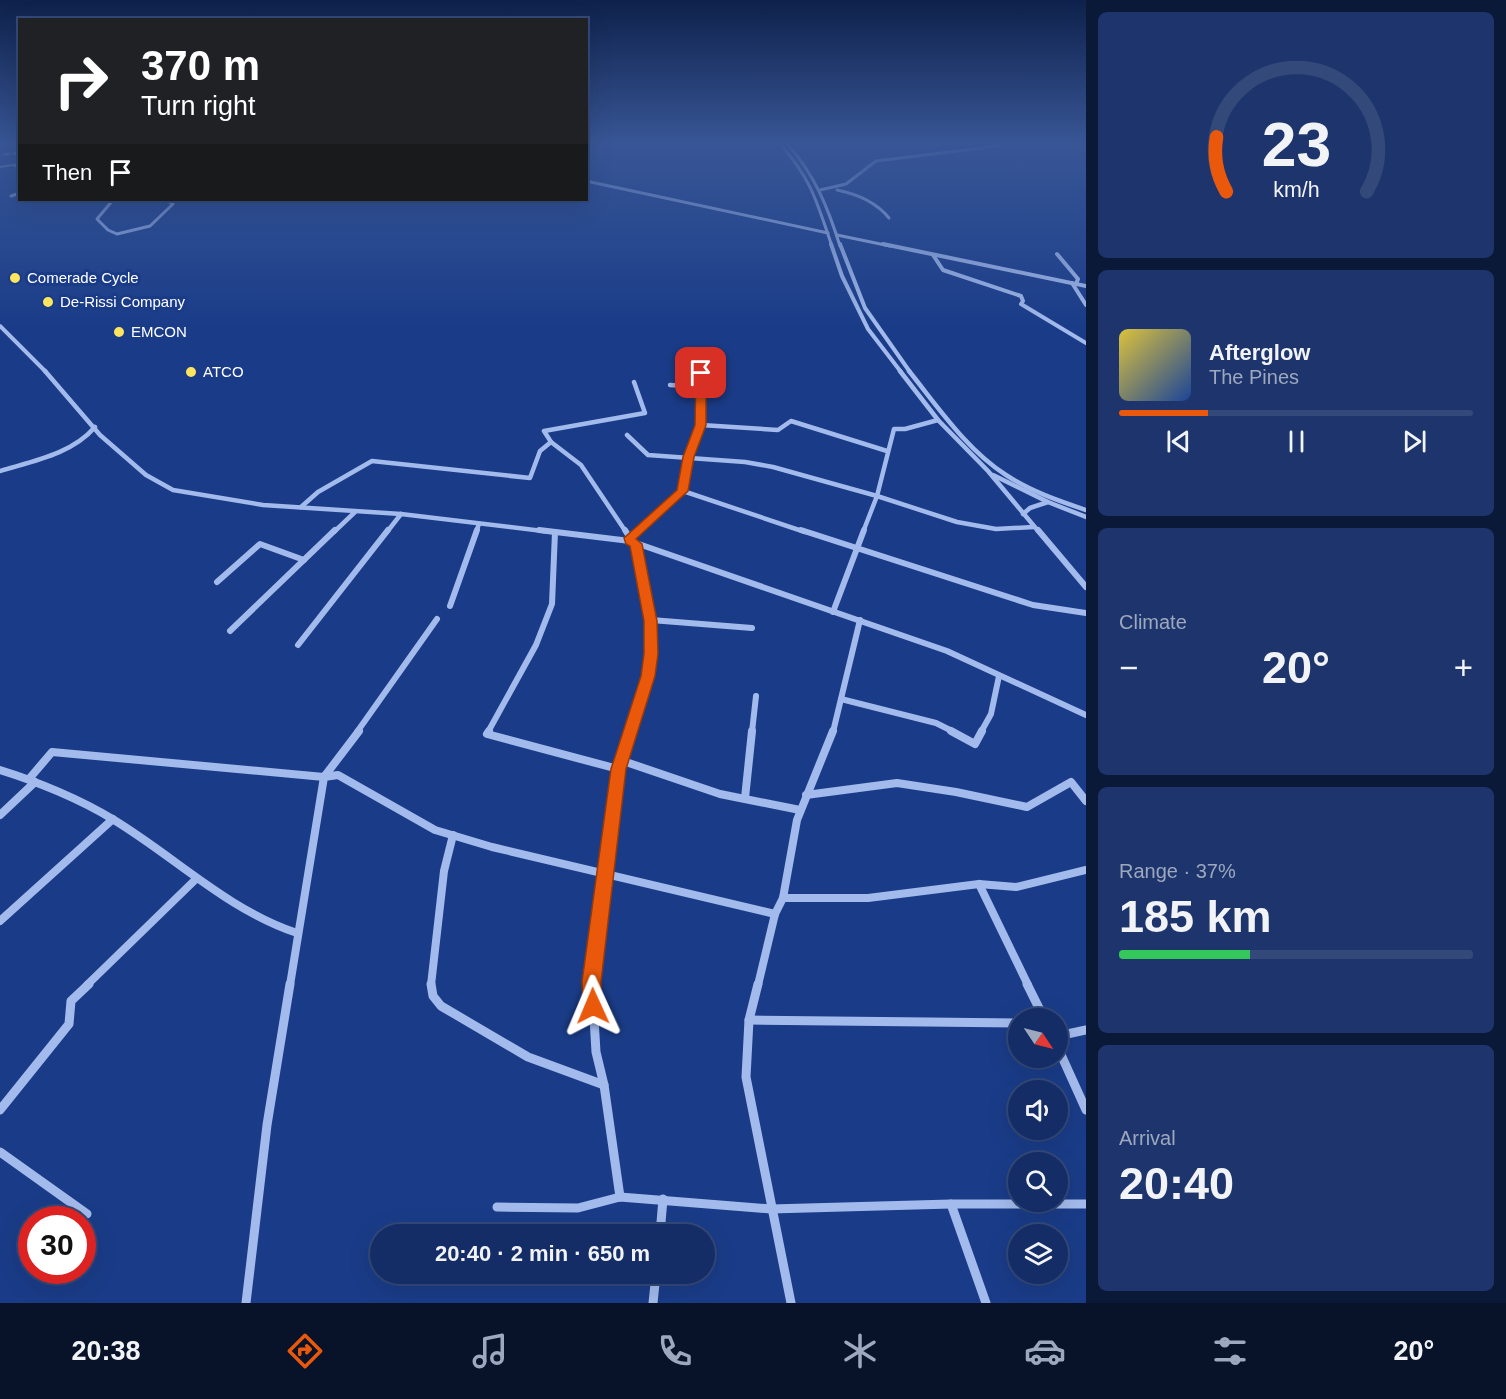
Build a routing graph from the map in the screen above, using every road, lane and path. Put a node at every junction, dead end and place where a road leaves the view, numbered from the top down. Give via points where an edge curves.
1 (111, 206) edge
2 (171, 206) edge
3 (701, 206) edge
4 (818, 206) edge
5 (826, 206) edge
6 (877, 206) edge
7 (889, 218) dead end
8 (828, 233) junction
9 (837, 235) junction
10 (933, 255) junction
11 (1057, 255) dead end
12 (1074, 283) junction
13 (1086, 286) edge
14 (1086, 305) edge
15 (0, 326) edge
16 (1086, 343) edge
17 (703, 360) dead end
18 (634, 382) dead end
19 (670, 384) dead end
20 (699, 387) junction
21 (938, 420) junction
22 (700, 425) junction
23 (94, 427) junction
24 (627, 435) dead end
25 (551, 442) junction
26 (887, 451) junction
27 (689, 457) junction
28 (0, 471) edge
29 (988, 471) junction
30 (683, 491) junction
31 (877, 496) junction
32 (1048, 502) junction
33 (301, 507) junction
34 (1086, 510) edge
35 (355, 512) junction
36 (401, 514) junction
37 (1023, 514) junction
38 (1083, 516) edge
39 (1086, 523) edge
40 (479, 524) junction
41 (1034, 526) junction
42 (555, 532) junction
43 (632, 541) junction
44 (856, 548) junction
45 (304, 560) junction
46 (217, 582) dead end
47 (1086, 586) edge
48 (450, 606) dead end
49 (833, 612) junction
50 (1086, 613) edge
51 (437, 619) dead end
52 (860, 620) junction
53 (651, 621) junction
54 (752, 628) dead end
55 (230, 632) dead end
56 (298, 645) dead end
57 (999, 676) junction
58 (756, 696) dead end
59 (841, 699) junction
60 (1086, 715) edge
61 (620, 760) junction
62 (618, 769) junction
63 (0, 770) edge
64 (324, 777) junction
65 (32, 781) junction
66 (806, 795) junction
67 (745, 798) junction
68 (1086, 801) edge
69 (800, 810) junction
70 (0, 815) edge
71 (113, 819) junction
72 (453, 835) junction
73 (1086, 870) edge
74 (604, 873) junction
75 (196, 879) junction
76 (979, 884) junction
77 (783, 898) junction
78 (775, 914) junction
79 (0, 921) edge
80 (297, 933) junction
81 (1039, 1008) edge
82 (749, 1020) junction
83 (1008, 1023) edge
84 (1086, 1030) edge
85 (1068, 1034) edge
86 (1067, 1068) edge
87 (603, 1085) junction
88 (0, 1110) edge
89 (1086, 1110) edge
90 (0, 1152) edge
91 (620, 1197) junction
92 (663, 1199) junction
93 (951, 1204) junction
94 (1086, 1204) edge
95 (76, 1206) edge
96 (497, 1207) dead end
97 (771, 1209) junction
98 (661, 1224) edge
99 (655, 1284) edge
100 (246, 1303) edge
101 (653, 1303) edge
102 (791, 1303) edge
103 (986, 1303) edge

1 - 2 street via 97,219 117,234 154,224
3 - 8 street
4 - 8 street
5 - 9 street
6 - 7 street
8 - 21 street via 842,276 868,329
9 - 10 street
9 - 34 street via 850,276 876,328 961,435 1006,475
10 - 12 street
10 - 16 street via 943,270 1021,296 1021,304
11 - 12 street via 1078,279
12 - 13 street
12 - 14 street
15 - 23 street via 60,386
17 - 20 street
18 - 25 street via 645,413 544,431
19 - 20 street
20 - 22 street
21 - 26 street via 894,429
21 - 29 street
22 - 26 street via 778,430 791,421
22 - 27 street
23 - 28 street via 91,433 63,450
23 - 33 street via 122,456 173,490 263,505
24 - 27 street via 648,455
25 - 33 street via 540,451 530,478 372,461 318,492
25 - 43 street via 581,465
26 - 31 street
27 - 30 street
27 - 31 street via 773,467
29 - 32 street
29 - 37 street
30 - 43 street
30 - 44 street
31 - 41 street via 957,522 996,529
31 - 44 street
32 - 37 street
32 - 38 street
33 - 35 street
35 - 36 street
35 - 45 street
36 - 40 street
36 - 56 street
37 - 41 street
38 - 39 street
40 - 42 street
40 - 48 street
41 - 47 street
42 - 43 street
42 - 62 street via 552,604 536,645 487,734
43 - 49 street
43 - 53 street
44 - 49 street
44 - 50 street via 1033,606
45 - 46 street via 260,544
45 - 55 street
49 - 52 street
51 - 64 street
52 - 57 street via 947,651
52 - 59 street
53 - 54 street
53 - 61 street via 648,676
57 - 59 street via 991,714 975,744 936,723
57 - 60 street
58 - 67 street
59 - 66 street via 836,724
61 - 62 street
61 - 67 street via 720,794
62 - 74 street
63 - 65 street
64 - 65 street via 52,752
64 - 72 street via 338,775 435,830
64 - 80 street
65 - 70 street
65 - 71 street
66 - 68 street via 897,783 1028,807 1071,782
66 - 69 street
67 - 69 street
69 - 77 street
71 - 75 street
71 - 79 street
72 - 74 street
72 - 87 street via 444,871 431,984 434,996 441,1006 528,1057
73 - 76 street via 1016,887
74 - 78 street
74 - 87 street via 592,982 596,1052
75 - 80 street via 273,925
75 - 88 street via 71,1001 69,1024
76 - 77 street via 868,898
76 - 81 street
77 - 78 street
78 - 82 street
80 - 100 street via 267,1125
82 - 83 street
82 - 97 street via 746,1077
84 - 85 street
86 - 89 street
87 - 91 street
90 - 95 street
91 - 92 street
91 - 96 street via 578,1208
92 - 97 street
92 - 98 street
93 - 94 street
93 - 97 street
93 - 103 street
97 - 102 street
99 - 101 street

